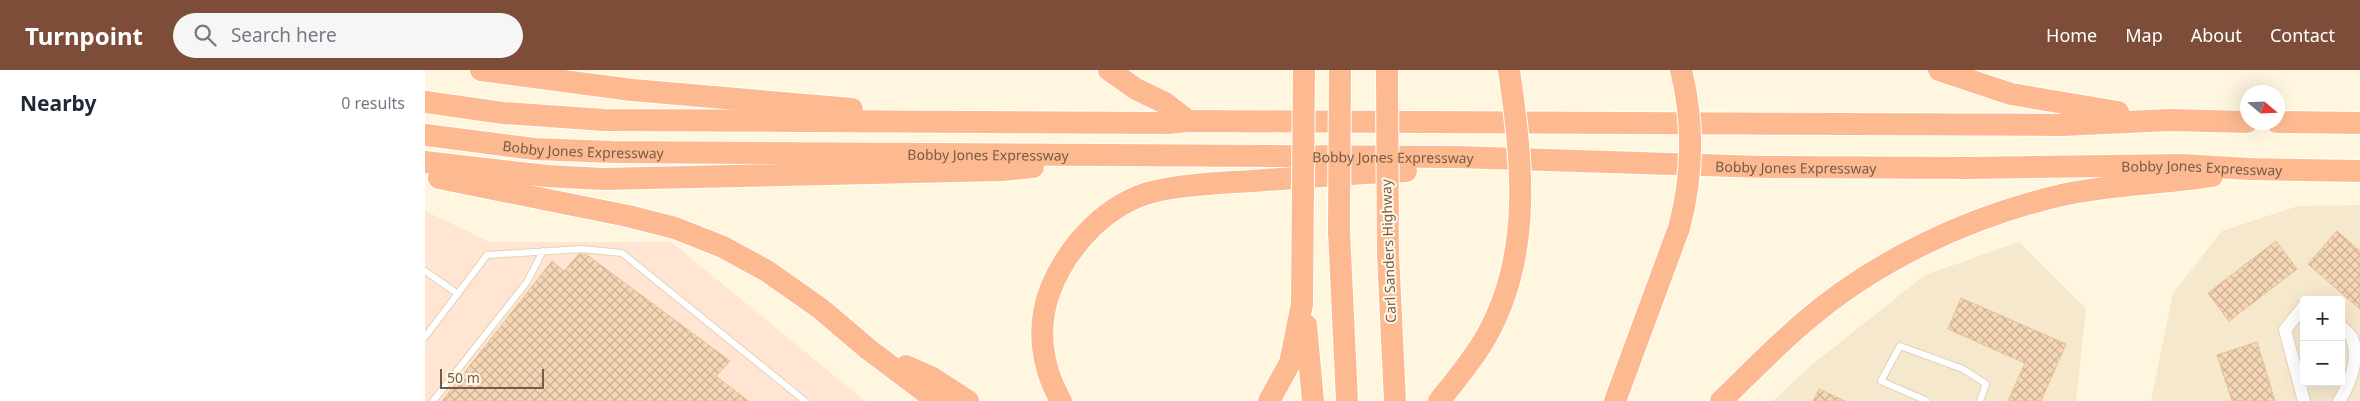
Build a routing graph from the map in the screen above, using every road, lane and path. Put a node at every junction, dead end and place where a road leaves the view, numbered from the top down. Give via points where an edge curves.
1 (481, 70) edge
2 (1109, 70) edge
3 (1304, 70) edge
4 (1340, 70) edge
5 (1387, 70) edge
6 (1509, 70) edge
7 (1681, 70) edge
8 (1939, 70) edge
9 (425, 102) edge
10 (1188, 120) junction
11 (2170, 120) junction
12 (2240, 122) edge
13 (2285, 122) edge
14 (1000, 123) junction
15 (2360, 123) edge
16 (425, 135) edge
17 (1125, 155) junction
18 (425, 162) edge
19 (1577, 162) junction
20 (2250, 169) junction
21 (2360, 171) edge
22 (425, 175) edge
23 (543, 251) junction
24 (425, 271) edge
25 (458, 294) junction
26 (1302, 304) junction
27 (2300, 311) edge
28 (2345, 330) edge
29 (425, 337) edge
30 (868, 349) junction
31 (433, 401) edge
32 (805, 401) edge
33 (937, 401) edge
34 (967, 401) edge
35 (1061, 401) edge
36 (1269, 401) edge
37 (1313, 401) edge
38 (1347, 401) edge
39 (1395, 401) edge
40 (1439, 401) edge
41 (1615, 401) edge
42 (1721, 401) edge
43 (1927, 401) edge
44 (1980, 401) edge
45 (2304, 401) edge
46 (2339, 401) edge

1 - 14 highway via 632,90
2 - 10 highway
3 - 26 highway, bridge
4 - 38 highway, bridge via 1339,232
5 - 39 highway, Carl Sanders Highway, bridge via 1388,254
6 - 40 highway, bridge via 1522,182 1517,246 1504,294 1486,337
7 - 41 highway, bridge via 1688,110 1689,184 1679,228
8 - 11 highway via 1987,88 2036,100
9 - 14 highway via 503,113 595,119
10 - 11 highway via 2063,124
10 - 14 highway via 1168,123
11 - 12 highway
13 - 15 highway
16 - 17 highway, Bobby Jones Expressway via 527,148 612,152
17 - 18 highway via 1003,170 603,180
17 - 19 highway, Bobby Jones Expressway via 1536,158
19 - 20 highway, Bobby Jones Expressway via 1764,167 2182,165
19 - 35 highway via 1537,168 1405,171 1196,185 1155,191 1135,199 1113,210 1077,242 1050,291 1043,318 1043,344 1045,362
20 - 21 highway, Bobby Jones Expressway
20 - 42 highway via 2062,195 1988,216 1944,234 1893,260 1804,322
22 - 30 highway via 628,216 696,236 767,271 821,309
23 - 25 lane via 487,255
23 - 31 lane via 527,282
23 - 32 lane via 582,248 622,253
24 - 25 lane
25 - 29 lane
26 - 36 highway via 1290,363
26 - 37 highway
27 - 45 street via 2285,330
28 - 46 street via 2352,338 2356,360
30 - 33 highway
30 - 34 highway via 931,377
43 - 44 lane via 1881,381 1899,346 1963,369 1986,384

